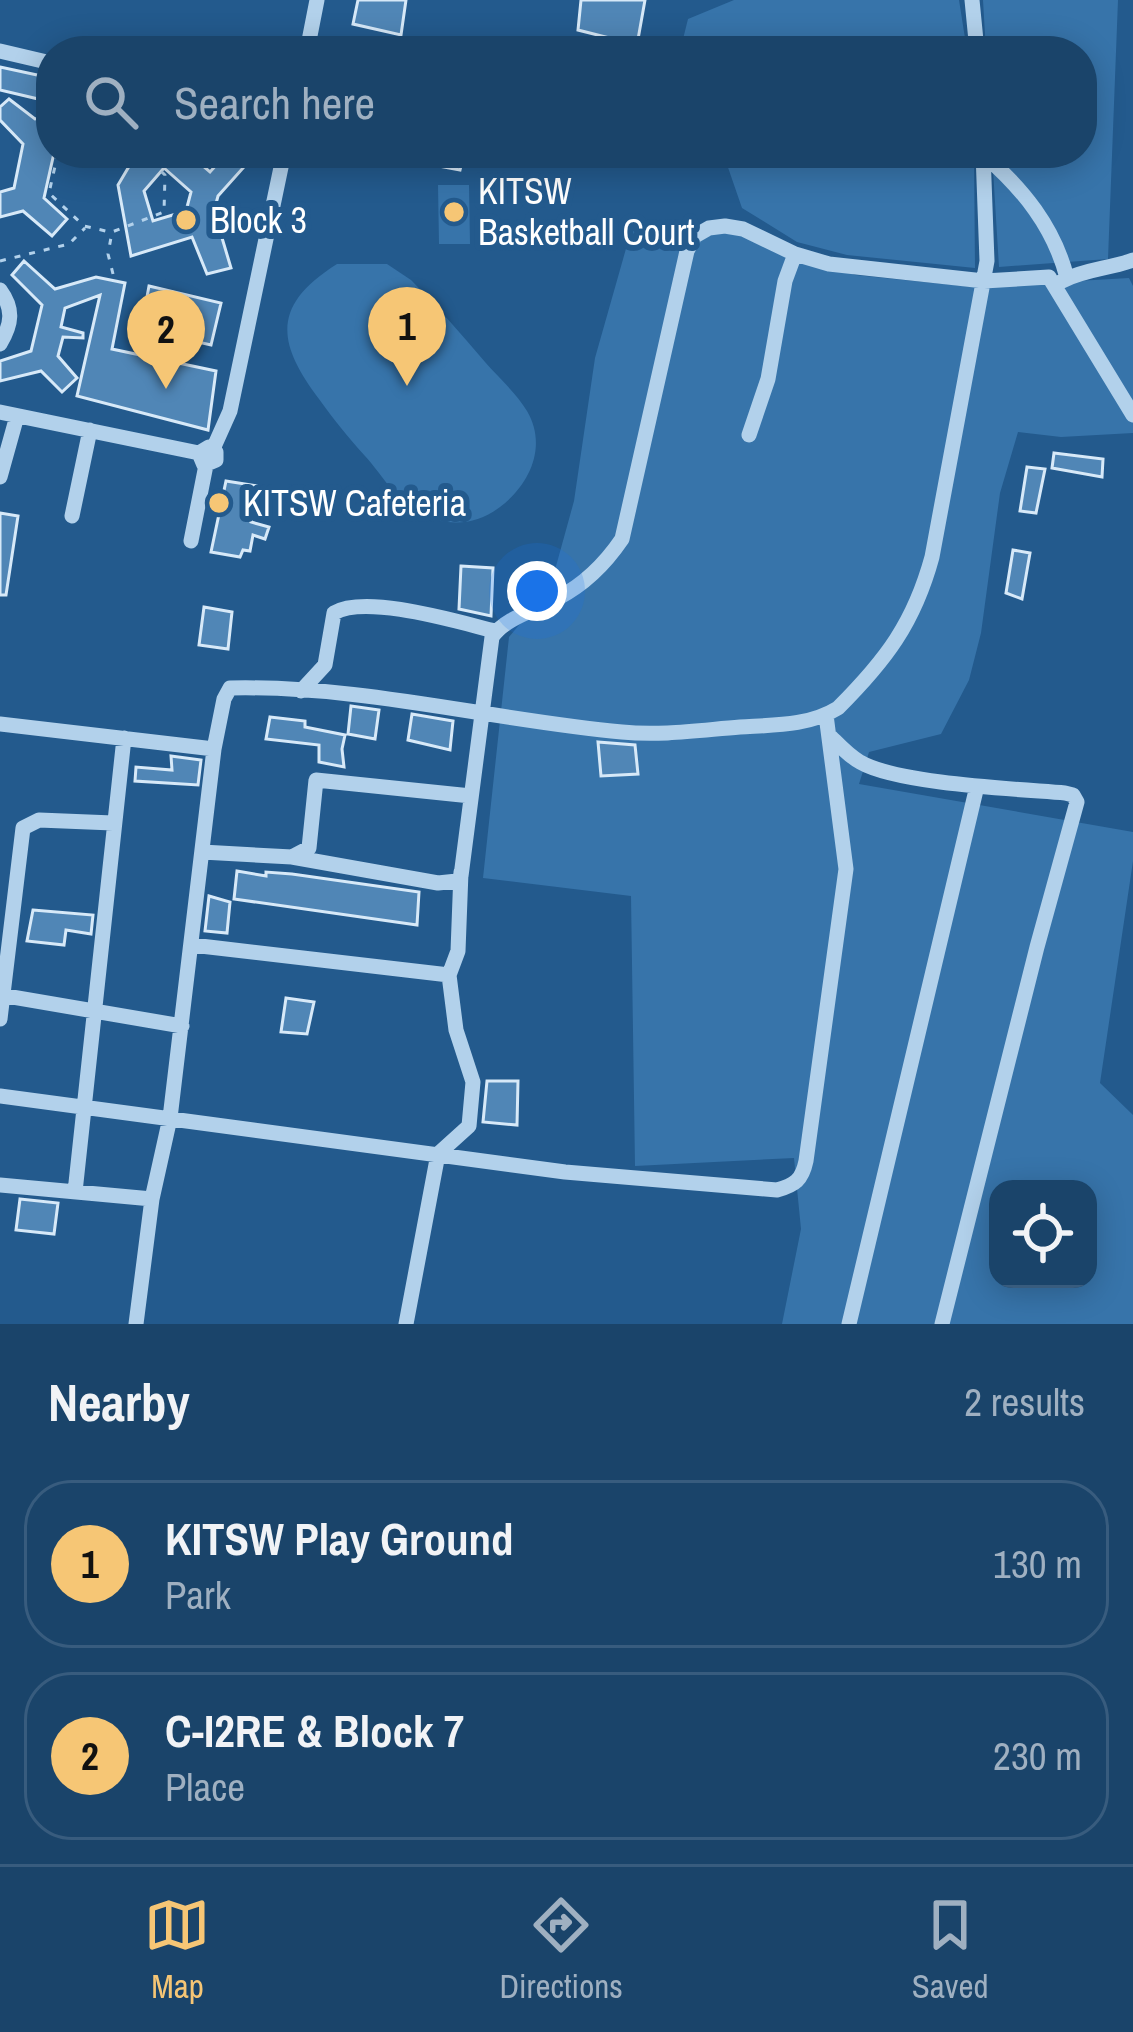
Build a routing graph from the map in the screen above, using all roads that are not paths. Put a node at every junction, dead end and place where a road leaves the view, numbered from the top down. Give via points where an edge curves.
1 (317, 0) edge
2 (972, 0) edge
3 (310, 36) edge
4 (976, 36) edge
5 (0, 51) edge
6 (36, 59) edge
7 (281, 168) edge
8 (985, 168) edge
9 (1000, 168) edge
10 (795, 254) junction
11 (1133, 260) edge
12 (984, 281) junction
13 (1061, 281) junction
14 (0, 290) edge
15 (0, 344) edge
16 (8, 414) edge
17 (1133, 415) edge
18 (90, 430) junction
19 (749, 435) dead end
20 (206, 456) junction
21 (0, 477) edge
22 (72, 515) dead end
23 (190, 541) dead end
24 (495, 631) junction
25 (302, 691) junction
26 (482, 711) junction
27 (826, 716) junction
28 (0, 724) edge
29 (831, 737) junction
30 (124, 738) junction
31 (214, 749) junction
32 (977, 786) junction
33 (471, 796) junction
34 (113, 823) junction
35 (202, 852) junction
36 (292, 857) junction
37 (462, 869) junction
38 (192, 945) junction
39 (449, 975) junction
40 (1, 995) edge
41 (92, 1012) junction
42 (0, 1018) edge
43 (182, 1026) junction
44 (0, 1096) edge
45 (82, 1108) junction
46 (170, 1118) junction
47 (438, 1154) junction
48 (0, 1185) edge
49 (75, 1192) junction
50 (152, 1198) junction
51 (136, 1324) edge
52 (406, 1324) edge
53 (848, 1324) edge
54 (942, 1324) edge

1 - 3 street
2 - 4 street
5 - 6 street
7 - 20 street via 230,411
8 - 12 street
9 - 13 street via 1058,244
10 - 12 street
10 - 19 street
10 - 24 street via 743,229 695,236 622,539 578,586
11 - 13 street
12 - 13 street
12 - 27 street via 922,594 902,634
13 - 17 street
14 - 15 street via 11,310
16 - 18 street
16 - 21 street
18 - 20 street
18 - 22 street
20 - 23 street
24 - 25 street via 346,606 334,614 326,665
24 - 26 street
25 - 26 street
25 - 31 street via 230,688
26 - 27 street via 623,733
26 - 33 street
27 - 29 street
28 - 30 street
29 - 32 street via 880,770
29 - 47 street via 846,869 806,1161 795,1185 617,1178
30 - 31 street
30 - 34 street
31 - 35 street
32 - 53 street
32 - 54 street via 1073,794 1077,802
33 - 36 street via 316,780 309,848
33 - 37 street
34 - 40 street via 39,820 23,828
34 - 41 street
35 - 36 street
35 - 38 street
36 - 37 street via 449,883
37 - 39 street via 458,951
38 - 39 street
38 - 43 street
39 - 47 street via 473,1082 469,1126
40 - 41 street
40 - 42 street
41 - 43 street
41 - 45 street
43 - 46 street
44 - 45 street
45 - 46 street
45 - 49 street
46 - 47 street
46 - 50 street
47 - 52 street
48 - 49 street
49 - 50 street
50 - 51 street

